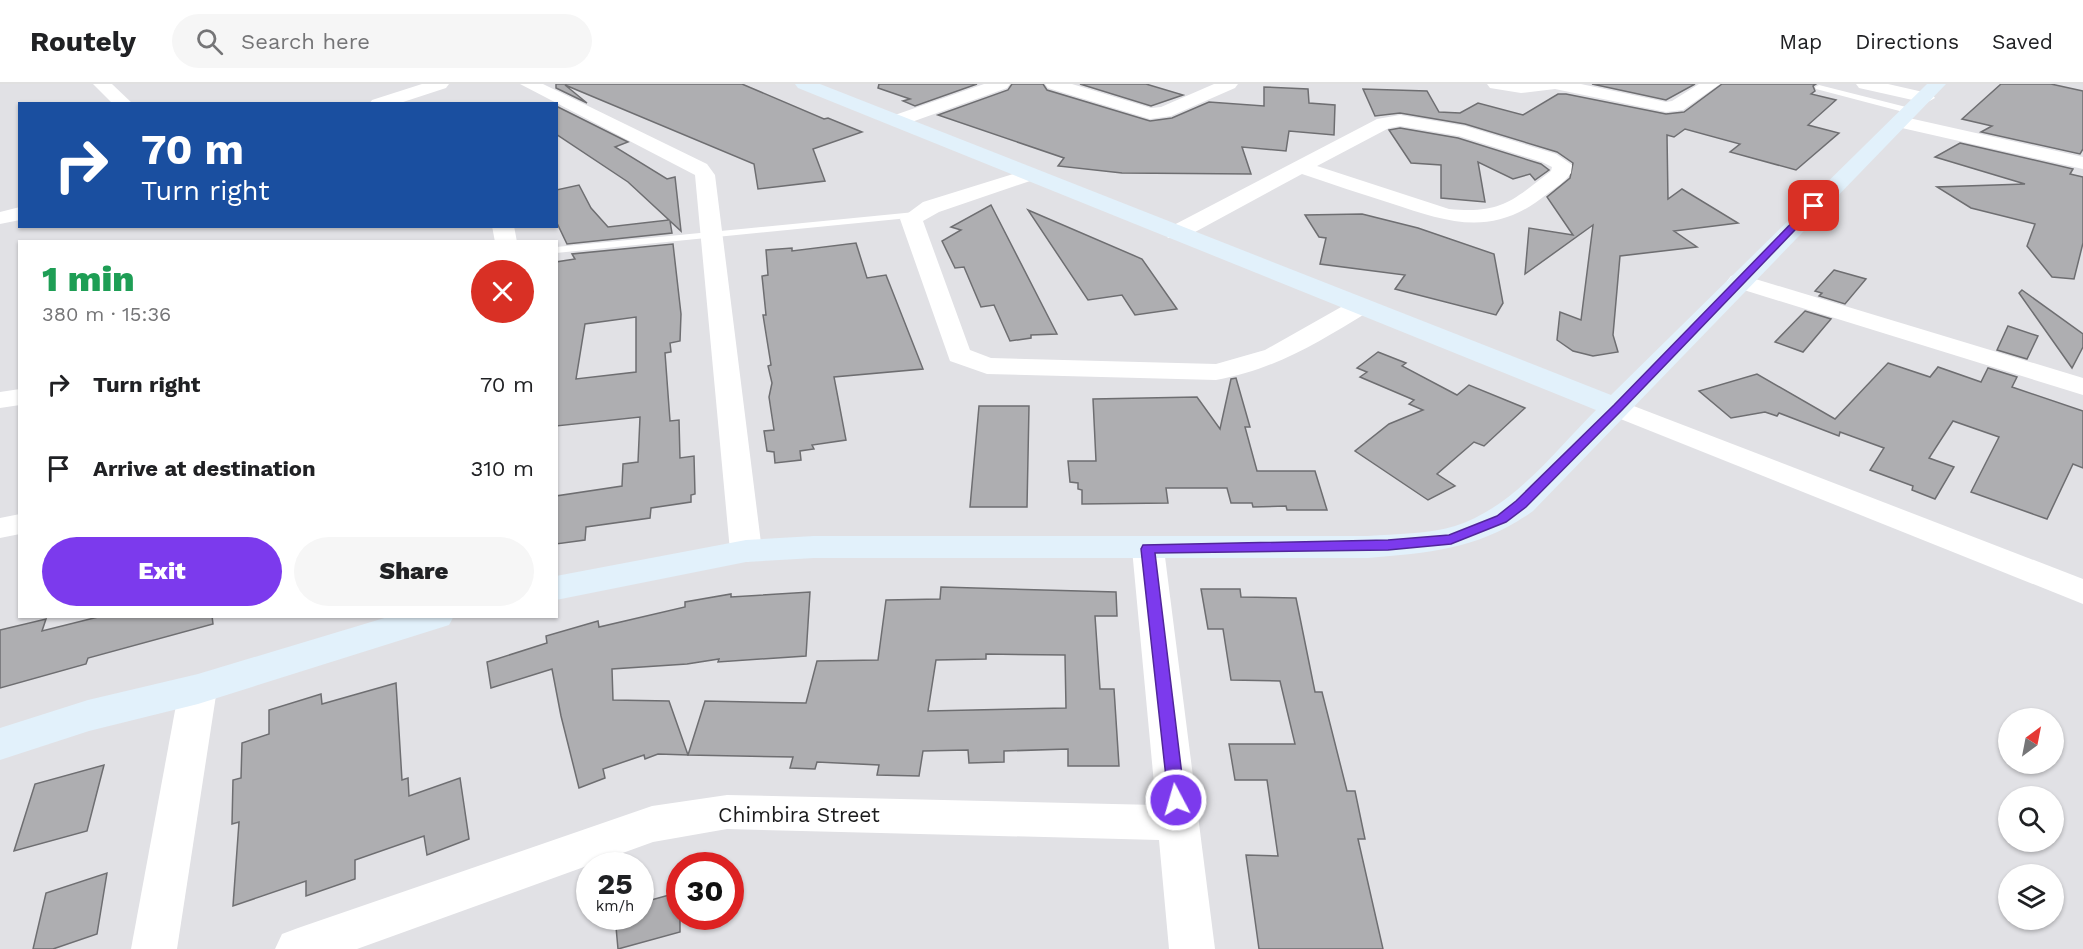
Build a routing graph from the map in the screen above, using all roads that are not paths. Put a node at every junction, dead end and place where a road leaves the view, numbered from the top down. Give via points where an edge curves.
1 (102, 84) edge
2 (440, 84) edge
3 (529, 84) edge
4 (804, 84) edge
5 (1001, 84) edge
6 (1054, 84) edge
7 (1228, 84) edge
8 (1496, 84) edge
9 (1555, 84) edge
10 (1711, 84) edge
11 (1843, 84) edge
12 (1865, 84) edge
13 (122, 102) edge
14 (384, 102) edge
15 (1919, 104) edge
16 (899, 120) junction
17 (2083, 163) edge
18 (1300, 167) junction
19 (1029, 175) junction
20 (18, 214) edge
21 (915, 215) junction
22 (0, 218) edge
23 (1176, 233) junction
24 (712, 236) junction
25 (558, 250) edge
26 (1739, 281) junction
27 (1359, 307) junction
28 (2083, 387) edge
29 (18, 397) edge
30 (0, 400) edge
31 (1618, 408) junction
32 (18, 524) edge
33 (0, 528) edge
34 (1148, 549) junction
35 (746, 551) junction
36 (558, 588) edge
37 (2083, 592) edge
38 (429, 618) edge
39 (198, 689) junction
40 (0, 744) edge
41 (1178, 823) junction
42 (154, 949) edge
43 (298, 949) edge
44 (1192, 949) edge

1 - 13 street
2 - 14 street
3 - 24 street via 700,168 707,183
4 - 16 street
5 - 16 street
6 - 7 street via 1150,114 1165,112
8 - 9 street via 1521,88
9 - 10 street via 1666,107 1677,106
11 - 15 lane via 1822,88
12 - 15 street
15 - 17 street
15 - 26 street
16 - 19 street
18 - 18 street via 1395,119 1430,124 1563,165 1562,173 1512,212 1470,218
18 - 23 street
19 - 21 street
19 - 23 street
20 - 22 street
21 - 24 lane
21 - 27 street via 911,219 913,226 959,355 987,366 1216,372 1247,368 1280,354
23 - 27 street
24 - 25 lane
24 - 35 street
26 - 28 street
26 - 31 street
27 - 31 street
29 - 30 street
31 - 34 street via 1521,504 1482,529 1451,540 1368,547
31 - 37 street
32 - 33 street
34 - 35 street via 814,547
34 - 41 street
35 - 36 street
38 - 39 street
39 - 40 street via 88,716
39 - 42 street
41 - 43 street, Chimbira Street via 727,812 652,824
41 - 44 street

